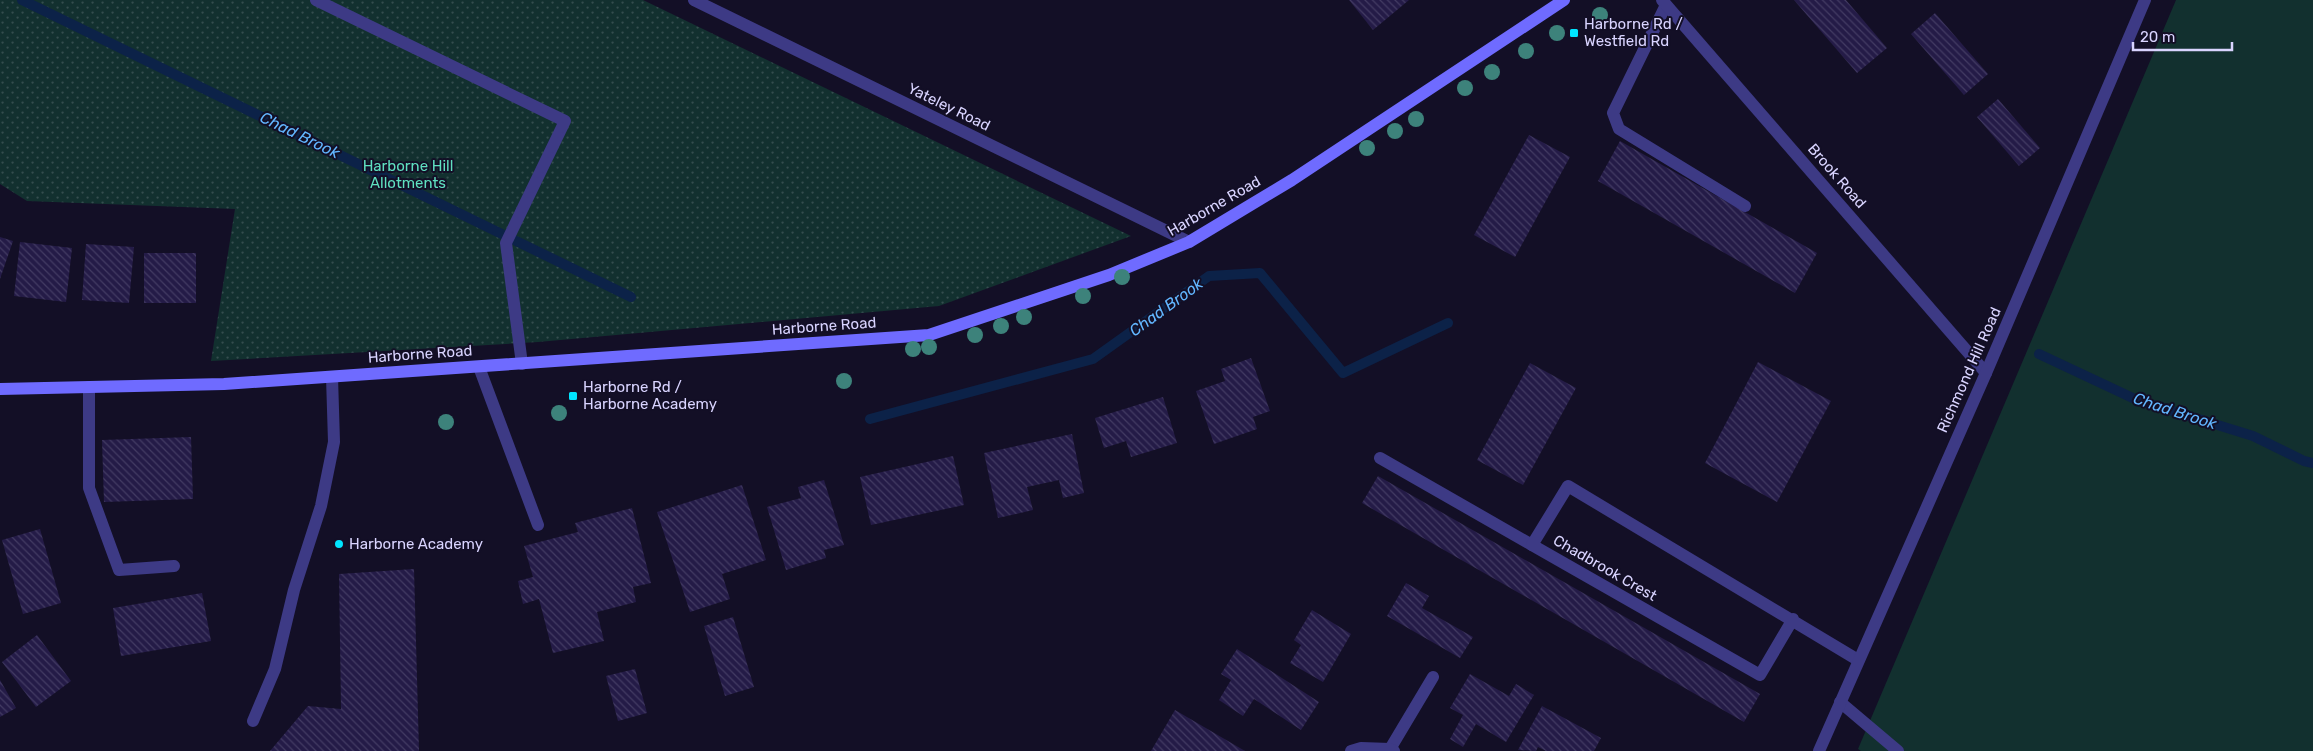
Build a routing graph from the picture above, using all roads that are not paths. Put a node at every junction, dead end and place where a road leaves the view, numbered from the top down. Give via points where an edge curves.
1 (316, 0) edge
2 (694, 0) edge
3 (1564, 0) edge
4 (2145, 0) edge
5 (1664, 2) edge
6 (1745, 206) dead end
7 (1189, 242) junction
8 (522, 364) junction
9 (479, 366) junction
10 (1986, 373) junction
11 (332, 377) junction
12 (90, 387) junction
13 (0, 389) edge
14 (1380, 458) dead end
15 (538, 525) dead end
16 (1532, 545) junction
17 (174, 566) dead end
18 (1793, 619) junction
19 (1858, 660) junction
20 (1433, 676) dead end
21 (1840, 702) junction
22 (253, 721) dead end
23 (1392, 750) edge
24 (1351, 751) edge
25 (1819, 751) edge
26 (1898, 751) edge

1 - 8 street via 565,121 506,243
2 - 7 street, Yateley Road
3 - 7 main road, Harborne Road via 1292,180
4 - 10 street, Richmond Hill Road
5 - 6 street via 1614,113 1619,129
5 - 10 street, Brook Road
7 - 8 main road, Harborne Road via 1109,275 929,335
8 - 9 main road, Harborne Road
9 - 11 main road, Harborne Road
9 - 15 street
10 - 19 street, Richmond Hill Road
11 - 12 main road, Harborne Road via 224,384
11 - 22 street via 334,442 321,506 294,590 276,669
12 - 13 main road, Harborne Road
12 - 17 street via 89,488 119,570
14 - 16 street
16 - 18 street, Chadbrook Crest via 1760,675
16 - 18 street, Chadbrook Crest via 1568,486
18 - 19 street, Chadbrook Crest
19 - 21 street, Richmond Hill Road
20 - 23 street
21 - 25 street, Richmond Hill Road
21 - 26 street
23 - 24 street via 1361,748

